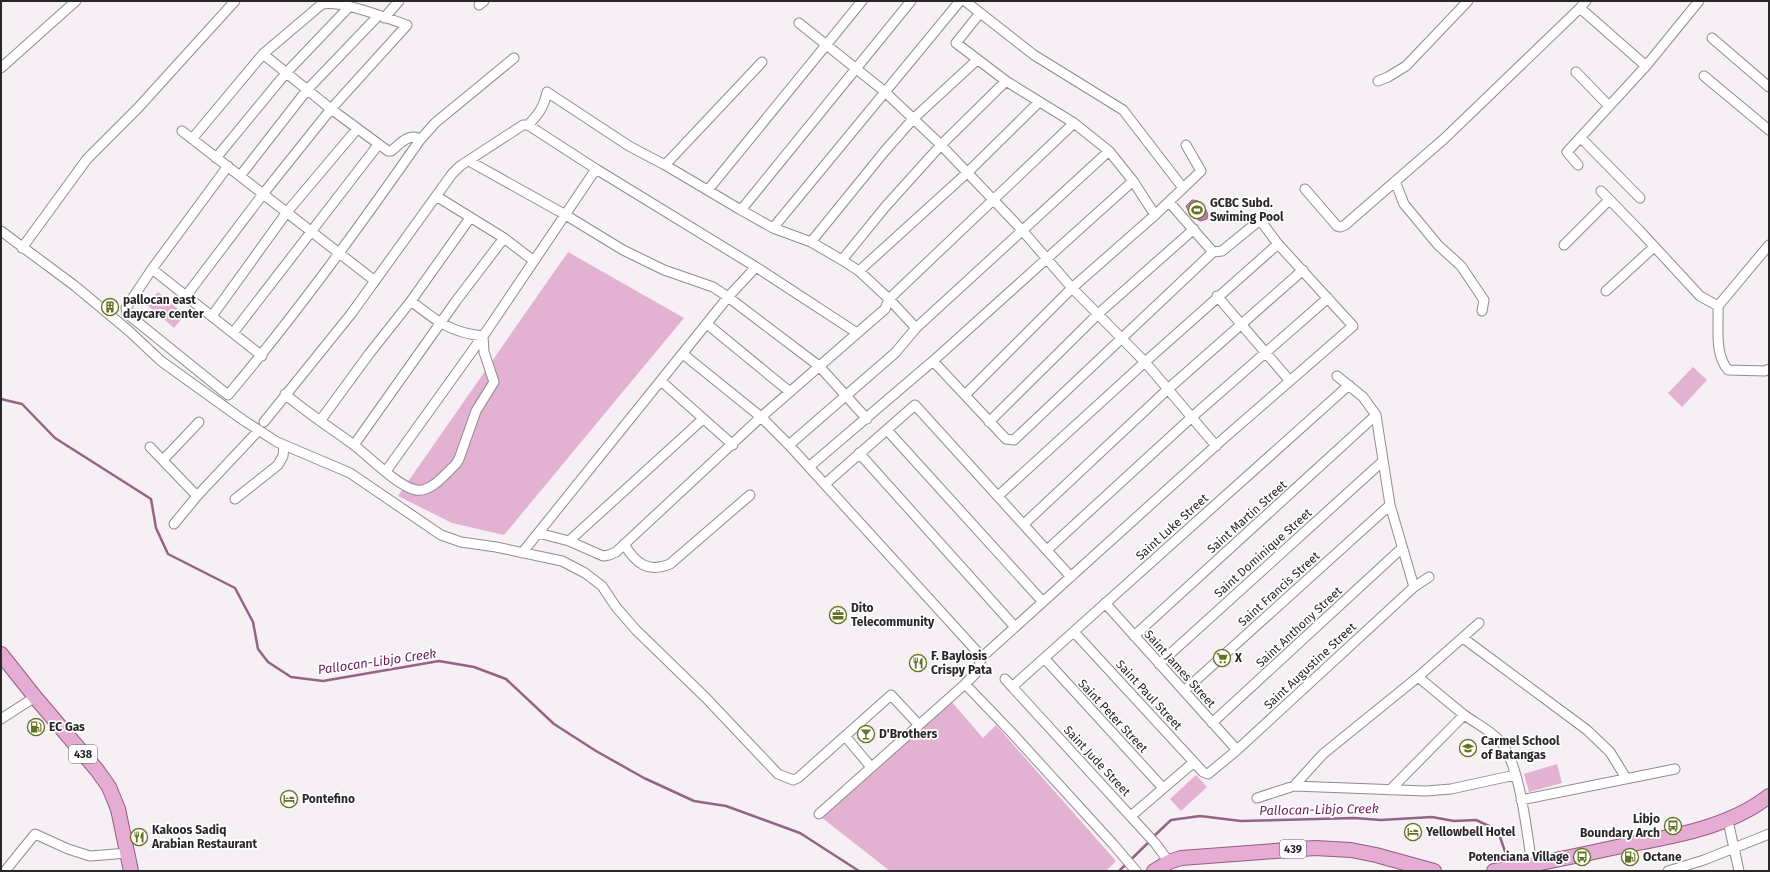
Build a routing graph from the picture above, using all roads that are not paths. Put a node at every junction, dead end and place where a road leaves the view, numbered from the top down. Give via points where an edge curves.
1 (76, 1) edge
2 (235, 1) edge
3 (862, 1) edge
4 (911, 1) edge
5 (960, 1) edge
6 (965, 1) edge
7 (1468, 1) edge
8 (1699, 1) edge
9 (397, 2) edge
10 (1583, 5) edge
11 (349, 7) junction
12 (980, 13) junction
13 (381, 17) junction
14 (799, 23) dead end
15 (1712, 38) dead end
16 (826, 45) junction
17 (263, 54) junction
18 (514, 58) dead end
19 (977, 60) junction
20 (762, 62) dead end
21 (1646, 66) junction
22 (1, 68) edge
23 (856, 68) junction
24 (1576, 72) dead end
25 (286, 73) junction
26 (1704, 76) dead end
27 (1378, 80) dead end
28 (1006, 81) junction
29 (1769, 87) edge
30 (307, 90) junction
31 (884, 91) junction
32 (1039, 102) junction
33 (1609, 106) junction
34 (331, 109) junction
35 (913, 119) junction
36 (1074, 124) junction
37 (528, 125) junction
38 (357, 129) junction
39 (182, 130) dead end
40 (1769, 130) edge
41 (1581, 138) junction
42 (192, 139) junction
43 (420, 140) junction
44 (378, 145) junction
45 (941, 145) junction
46 (1186, 145) dead end
47 (1109, 151) junction
48 (216, 158) junction
49 (469, 161) junction
50 (665, 165) junction
51 (1578, 165) dead end
52 (228, 166) junction
53 (596, 169) junction
54 (968, 172) junction
55 (240, 176) junction
56 (1133, 181) junction
57 (1395, 181) junction
58 (1183, 188) junction
59 (1304, 189) dead end
60 (708, 190) junction
61 (1601, 191) dead end
62 (263, 194) junction
63 (436, 196) junction
64 (1640, 198) dead end
65 (994, 200) junction
66 (1609, 200) junction
67 (1169, 202) junction
68 (741, 210) junction
69 (287, 212) junction
70 (564, 214) junction
71 (1155, 215) junction
72 (470, 218) junction
73 (773, 228) junction
74 (1194, 229) junction
75 (1022, 230) junction
76 (1, 231) edge
77 (312, 231) junction
78 (504, 238) junction
79 (811, 242) junction
80 (1278, 244) junction
81 (1769, 245) edge
82 (1564, 246) dead end
83 (1654, 246) junction
84 (22, 248) junction
85 (1213, 252) junction
86 (340, 254) junction
87 (1046, 258) junction
88 (842, 260) junction
89 (534, 261) junction
90 (756, 267) junction
91 (152, 269) junction
92 (1303, 270) junction
93 (859, 271) junction
94 (375, 280) junction
95 (1072, 288) junction
96 (1606, 291) dead end
97 (186, 296) junction
98 (1217, 296) junction
99 (728, 297) junction
100 (1328, 298) junction
101 (889, 299) junction
102 (411, 301) junction
103 (1718, 306) junction
104 (1482, 311) dead end
105 (1098, 314) junction
106 (212, 316) junction
107 (441, 323) junction
108 (707, 324) junction
109 (1242, 324) junction
110 (916, 328) junction
111 (233, 333) junction
112 (857, 333) junction
113 (483, 336) junction
114 (1121, 338) junction
115 (1266, 352) junction
116 (683, 354) junction
117 (262, 356) junction
118 (933, 360) junction
119 (1145, 362) junction
120 (819, 366) junction
121 (1769, 369) edge
122 (1337, 376) dead end
123 (661, 381) junction
124 (1290, 381) junction
125 (1349, 385) junction
126 (1168, 388) junction
127 (790, 392) junction
128 (285, 394) junction
129 (965, 395) junction
130 (844, 396) junction
131 (1376, 415) junction
132 (761, 417) junction
133 (1192, 417) junction
134 (703, 419) junction
135 (867, 419) junction
136 (320, 421) junction
137 (199, 422) dead end
138 (264, 422) dead end
139 (989, 422) junction
140 (258, 430) junction
141 (887, 430) junction
142 (284, 445) junction
143 (354, 445) junction
144 (732, 445) junction
145 (789, 445) junction
146 (1216, 446) junction
147 (150, 447) dead end
148 (859, 453) junction
149 (162, 460) junction
150 (1383, 461) junction
151 (810, 466) junction
152 (386, 471) junction
153 (825, 484) junction
154 (750, 495) dead end
155 (197, 496) junction
156 (998, 496) junction
157 (235, 499) dead end
158 (1390, 505) junction
159 (174, 524) dead end
160 (1024, 524) junction
161 (538, 533) junction
162 (569, 541) junction
163 (624, 544) junction
164 (1402, 548) junction
165 (1047, 550) junction
166 (522, 552) junction
167 (1071, 576) junction
168 (1429, 577) dead end
169 (1414, 587) junction
170 (1043, 602) junction
171 (1105, 603) junction
172 (1479, 623) dead end
173 (1015, 627) junction
174 (1074, 632) junction
175 (1134, 636) junction
176 (1463, 638) junction
177 (1, 654) edge
178 (982, 657) junction
179 (1045, 659) junction
180 (1159, 664) junction
181 (1418, 677) junction
182 (1005, 679) dead end
183 (965, 684) junction
184 (1012, 687) junction
185 (1184, 691) junction
186 (35, 697) junction
187 (1464, 715) junction
188 (1, 719) edge
189 (1212, 723) junction
190 (918, 724) junction
191 (845, 736) junction
192 (1237, 750) junction
193 (1194, 762) junction
194 (871, 767) junction
195 (1675, 769) dead end
196 (1208, 774) joint
197 (1515, 775) junction
198 (1626, 778) junction
199 (1294, 786) junction
200 (1164, 788) junction
201 (1390, 790) junction
202 (1769, 796) edge
203 (1257, 798) dead end
204 (1521, 800) junction
205 (819, 814) dead end
206 (1131, 816) junction
207 (1728, 821) junction
208 (1769, 834) edge
209 (1734, 847) junction
210 (128, 852) junction
211 (1169, 862) junction
212 (1527, 866) junction
213 (1134, 868) edge
214 (5, 871) edge
215 (132, 871) edge
216 (1154, 871) edge
217 (1434, 871) edge
218 (1495, 871) edge
219 (1668, 871) edge
220 (1739, 871) edge

1 - 22 street
2 - 84 street via 138,108 87,159
3 - 16 street
4 - 23 street
5 - 31 street
6 - 12 street
7 - 27 street via 1406,66
8 - 21 street
9 - 13 street
10 - 21 street
10 - 57 street via 1445,138
11 - 13 street
11 - 17 street via 322,4
11 - 25 street
12 - 19 street via 956,43
12 - 58 street via 1034,55 1123,110
13 - 30 street
13 - 34 street via 407,25
14 - 16 street
15 - 29 street
16 - 23 street
16 - 60 street
17 - 25 street
17 - 42 street
18 - 43 street via 435,123
19 - 28 street
19 - 35 street
20 - 50 street
21 - 33 street
23 - 31 street
23 - 68 street
24 - 33 street
25 - 30 street
25 - 48 street
26 - 40 street
28 - 32 street
28 - 45 street
30 - 34 street
30 - 55 street
31 - 35 street
31 - 73 street
32 - 36 street
32 - 54 street
33 - 41 street
34 - 38 street
34 - 62 street
35 - 45 street
35 - 79 street
36 - 47 street
36 - 65 street
37 - 49 street via 519,126
37 - 50 street via 538,116 547,92 629,146
37 - 53 street
38 - 44 street
38 - 69 street
39 - 42 street
41 - 51 street via 1567,152
41 - 64 street
42 - 48 street
43 - 44 street via 411,136 391,151
43 - 86 street
44 - 77 street
45 - 54 street
45 - 88 street
46 - 58 street via 1201,171
47 - 56 street
47 - 75 street
48 - 52 street
49 - 63 street via 452,174
49 - 70 street
50 - 60 street
52 - 55 street
52 - 91 street
53 - 70 street
53 - 90 street
54 - 65 street
54 - 93 street
55 - 62 street
56 - 71 street
56 - 87 street
57 - 59 street via 1340,227 1336,226
57 - 104 street via 1404,204 1476,286 1484,300
58 - 67 street
60 - 68 street
61 - 66 street
62 - 69 street
62 - 97 street
63 - 72 street
63 - 94 street
65 - 75 street
65 - 101 street
66 - 82 street
66 - 83 street
67 - 71 street
67 - 74 street
68 - 73 street
69 - 77 street
69 - 106 street
70 - 89 street
70 - 99 street via 623,250 664,270 713,287
71 - 95 street
72 - 78 street
72 - 102 street
73 - 79 street
74 - 85 street
74 - 105 street
75 - 87 street
75 - 110 street
76 - 84 street
77 - 86 street
77 - 111 street
78 - 89 street
78 - 107 street
79 - 88 street
80 - 85 street via 1260,220 1222,251
80 - 92 street
80 - 98 street
81 - 103 street
83 - 96 street
83 - 103 street via 1700,296
84 - 140 street via 80,291 161,361
85 - 114 street
86 - 94 street
86 - 117 street
87 - 95 street
87 - 118 street
88 - 93 street
89 - 113 street
90 - 99 street
90 - 112 street
91 - 97 street
91 - 117 street via 128,304 127,313 228,395
92 - 100 street
92 - 109 street
93 - 101 street
94 - 128 street via 347,319
95 - 105 street
95 - 129 street
97 - 106 street
98 - 109 street
98 - 119 street
99 - 108 street
99 - 120 street
100 - 115 street
100 - 124 street via 1353,326
101 - 110 street
101 - 112 street via 885,309
102 - 107 street
102 - 136 street via 368,354
103 - 121 street via 1719,354 1722,364 1728,370
105 - 114 street
105 - 139 street
106 - 111 street
107 - 113 street via 455,331
107 - 143 street
108 - 116 street
108 - 127 street
109 - 115 street
109 - 126 street
110 - 130 street via 895,353
111 - 117 street
112 - 120 street
113 - 152 street
113 - 152 street via 484,352 494,382 476,410 456,464 427,489 417,491
114 - 119 street
114 - 139 street via 1014,440 1006,439
115 - 124 street
115 - 133 street
116 - 123 street
116 - 132 street
118 - 129 street
118 - 135 street
119 - 126 street
119 - 156 street
120 - 127 street
120 - 130 street
122 - 125 street
123 - 134 street
123 - 161 street
124 - 146 street
125 - 131 street via 1363,397
125 - 171 street, Saint Luke Street
126 - 133 street
126 - 160 street
127 - 132 street
128 - 136 street
128 - 138 street
129 - 139 street
130 - 135 street
130 - 145 street
131 - 150 street
131 - 175 street, Saint Martin Street
132 - 144 street
132 - 145 street
133 - 146 street
133 - 165 street
134 - 144 street
134 - 162 street
135 - 151 street
136 - 143 street
137 - 149 street
140 - 142 street
140 - 155 street
141 - 148 street
141 - 156 street via 915,405
141 - 170 street
142 - 157 street via 283,456 278,465
142 - 166 street via 350,473 441,535 461,542
143 - 152 street
144 - 163 street
145 - 151 street
146 - 167 street
147 - 149 street
148 - 153 street
148 - 173 street
149 - 155 street
150 - 158 street
150 - 180 street, Saint Dominique Street
151 - 153 street
153 - 178 street
154 - 163 street via 670,564 659,568 641,565
155 - 159 street
156 - 160 street
158 - 164 street
158 - 185 street, Saint Francis Street
160 - 165 street
161 - 162 street
161 - 166 street
162 - 163 street via 603,556 616,552
164 - 169 street
164 - 189 street, Saint Anthony Street
165 - 167 street
166 - 191 street via 562,561 585,573 602,586 636,630 701,693 778,774 793,780 798,778
167 - 170 street
168 - 169 street, Saint Augustine Street
169 - 192 street, Saint Augustine Street
170 - 173 street
171 - 174 street, Saint Luke Street
171 - 175 street, Saint James Street
172 - 176 street
173 - 178 street
174 - 179 street, Saint Luke Street
174 - 193 street, Saint Paul Street
175 - 180 street, Saint James Street
176 - 181 street
176 - 198 street via 1587,730 1610,752
177 - 186 main road, 438
178 - 183 street via 976,673
179 - 184 street, Saint Luke Street
179 - 200 street, Saint Peter Street
180 - 185 street, Saint James Street
181 - 187 street
181 - 199 street via 1323,754
182 - 184 street, Saint Jude Street
183 - 190 street
183 - 213 street
184 - 206 street, Saint Jude Street
185 - 189 street, Saint James Street
186 - 188 street
186 - 210 main road, 438 via 109,786 118,809
187 - 197 street via 1491,732 1500,742 1506,750
187 - 201 street
189 - 192 street, Saint James Street
190 - 191 street via 891,695
190 - 194 street
191 - 194 street
192 - 196 street, Saint Augustine Street
193 - 196 street, Saint Paul Street
193 - 200 street
194 - 205 street
195 - 198 street
197 - 201 street via 1451,789
197 - 204 street
198 - 204 street
199 - 201 street
199 - 203 street
200 - 206 street
202 - 207 main road
204 - 212 street
206 - 211 street, Saint Jude Street
207 - 209 street
207 - 212 main road
208 - 209 street
209 - 219 street
209 - 220 street
210 - 214 street via 85,855 35,834
210 - 215 main road, 438
211 - 216 main road, 439
211 - 217 main road, 439 via 1193,856 1315,848 1351,850
212 - 218 main road

